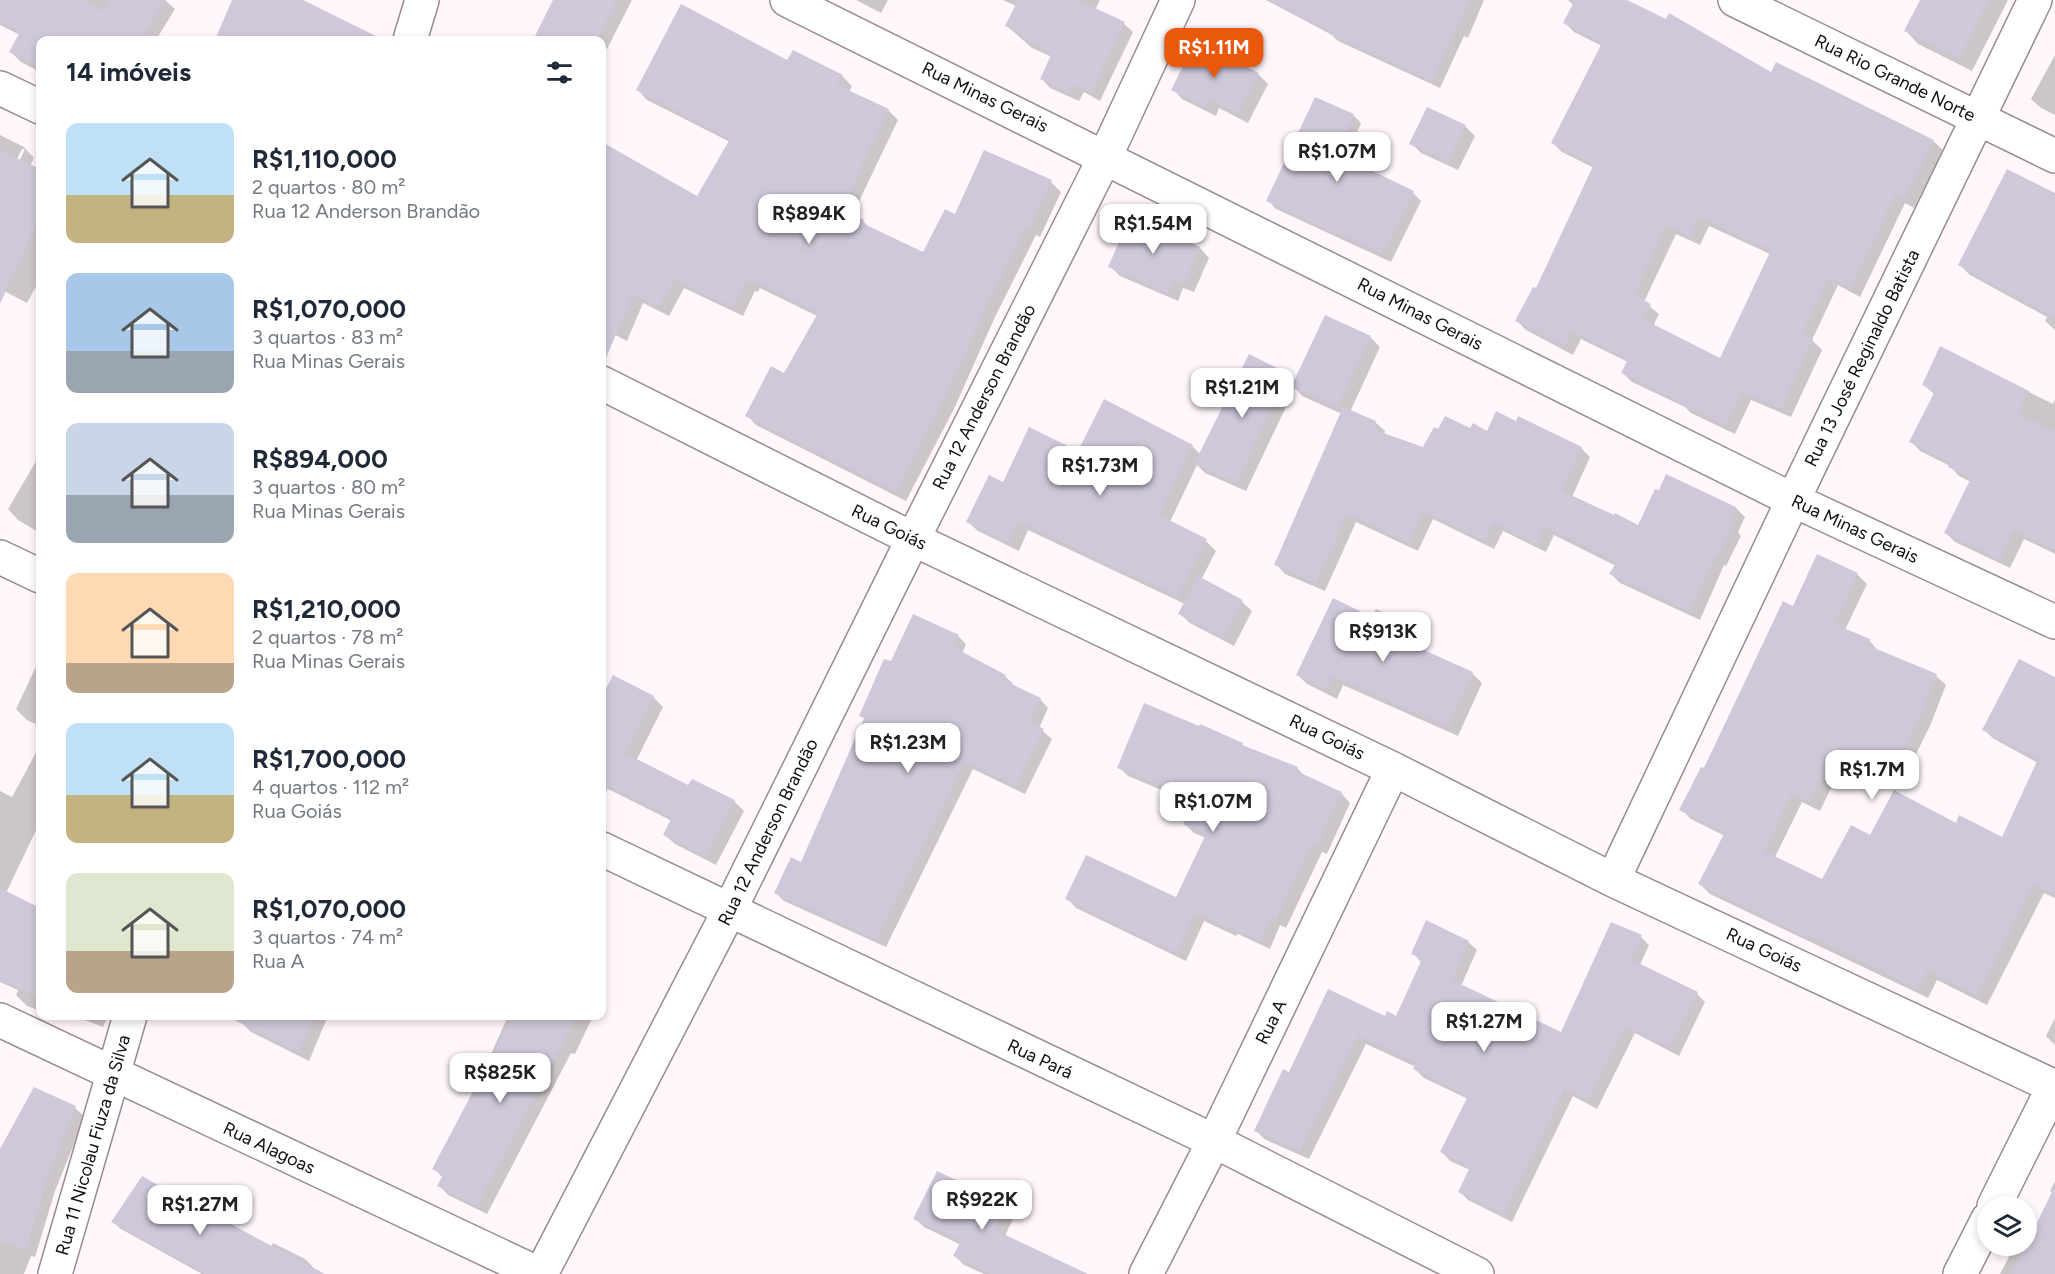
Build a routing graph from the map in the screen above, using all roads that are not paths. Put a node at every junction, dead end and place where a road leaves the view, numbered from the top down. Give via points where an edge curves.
1 (422, 0) edge
2 (787, 0) edge
3 (1178, 0) edge
4 (1734, 0) edge
5 (2035, 0) edge
6 (411, 36) edge
7 (0, 88) edge
8 (36, 105) edge
9 (1978, 119) junction
10 (1105, 156) junction
11 (2055, 156) edge
12 (606, 385) edge
13 (1793, 500) junction
14 (913, 539) junction
15 (0, 556) edge
16 (36, 574) edge
17 (2055, 622) edge
18 (1393, 769) junction
19 (606, 851) edge
20 (1613, 880) junction
21 (729, 911) junction
22 (0, 1020) edge
23 (129, 1020) edge
24 (113, 1075) junction
25 (2054, 1087) edge
26 (1214, 1141) junction
27 (1999, 1196) edge
28 (1977, 1241) edge
29 (55, 1274) edge
30 (540, 1274) edge
31 (1146, 1274) edge
32 (1477, 1274) edge
33 (1960, 1274) edge

1 - 6 street
2 - 10 street, Rua Minas Gerais
3 - 10 street, Rua 12 Anderson Brandão
4 - 9 street, Rua Rio Grande Norte
5 - 9 street, Rua 13 José Reginaldo Batista
7 - 8 street
9 - 11 street, Rua Rio Grande Norte
9 - 13 street, Rua 13 José Reginaldo Batista
10 - 13 street, Rua Minas Gerais
10 - 14 street, Rua 12 Anderson Brandão
12 - 14 street, Rua Goiás
13 - 17 street, Rua Minas Gerais
13 - 20 street, Rua 13 José Reginaldo Batista
14 - 18 street, Rua Goiás
14 - 21 street, Rua 12 Anderson Brandão
15 - 16 street
18 - 20 street, Rua Goiás
18 - 26 street, Rua A
19 - 21 street, Rua Pará
20 - 25 street, Rua Goiás
21 - 26 street, Rua Pará
21 - 30 street, Rua 12 Anderson Brandão
22 - 24 street, Rua Alagoas
23 - 24 street, Rua 11 Nicolau Fiuza da Silva
24 - 29 street, Rua 11 Nicolau Fiuza da Silva
24 - 30 street, Rua Alagoas
25 - 27 street
26 - 31 street, Rua A
26 - 32 street, Rua Pará
28 - 33 street

